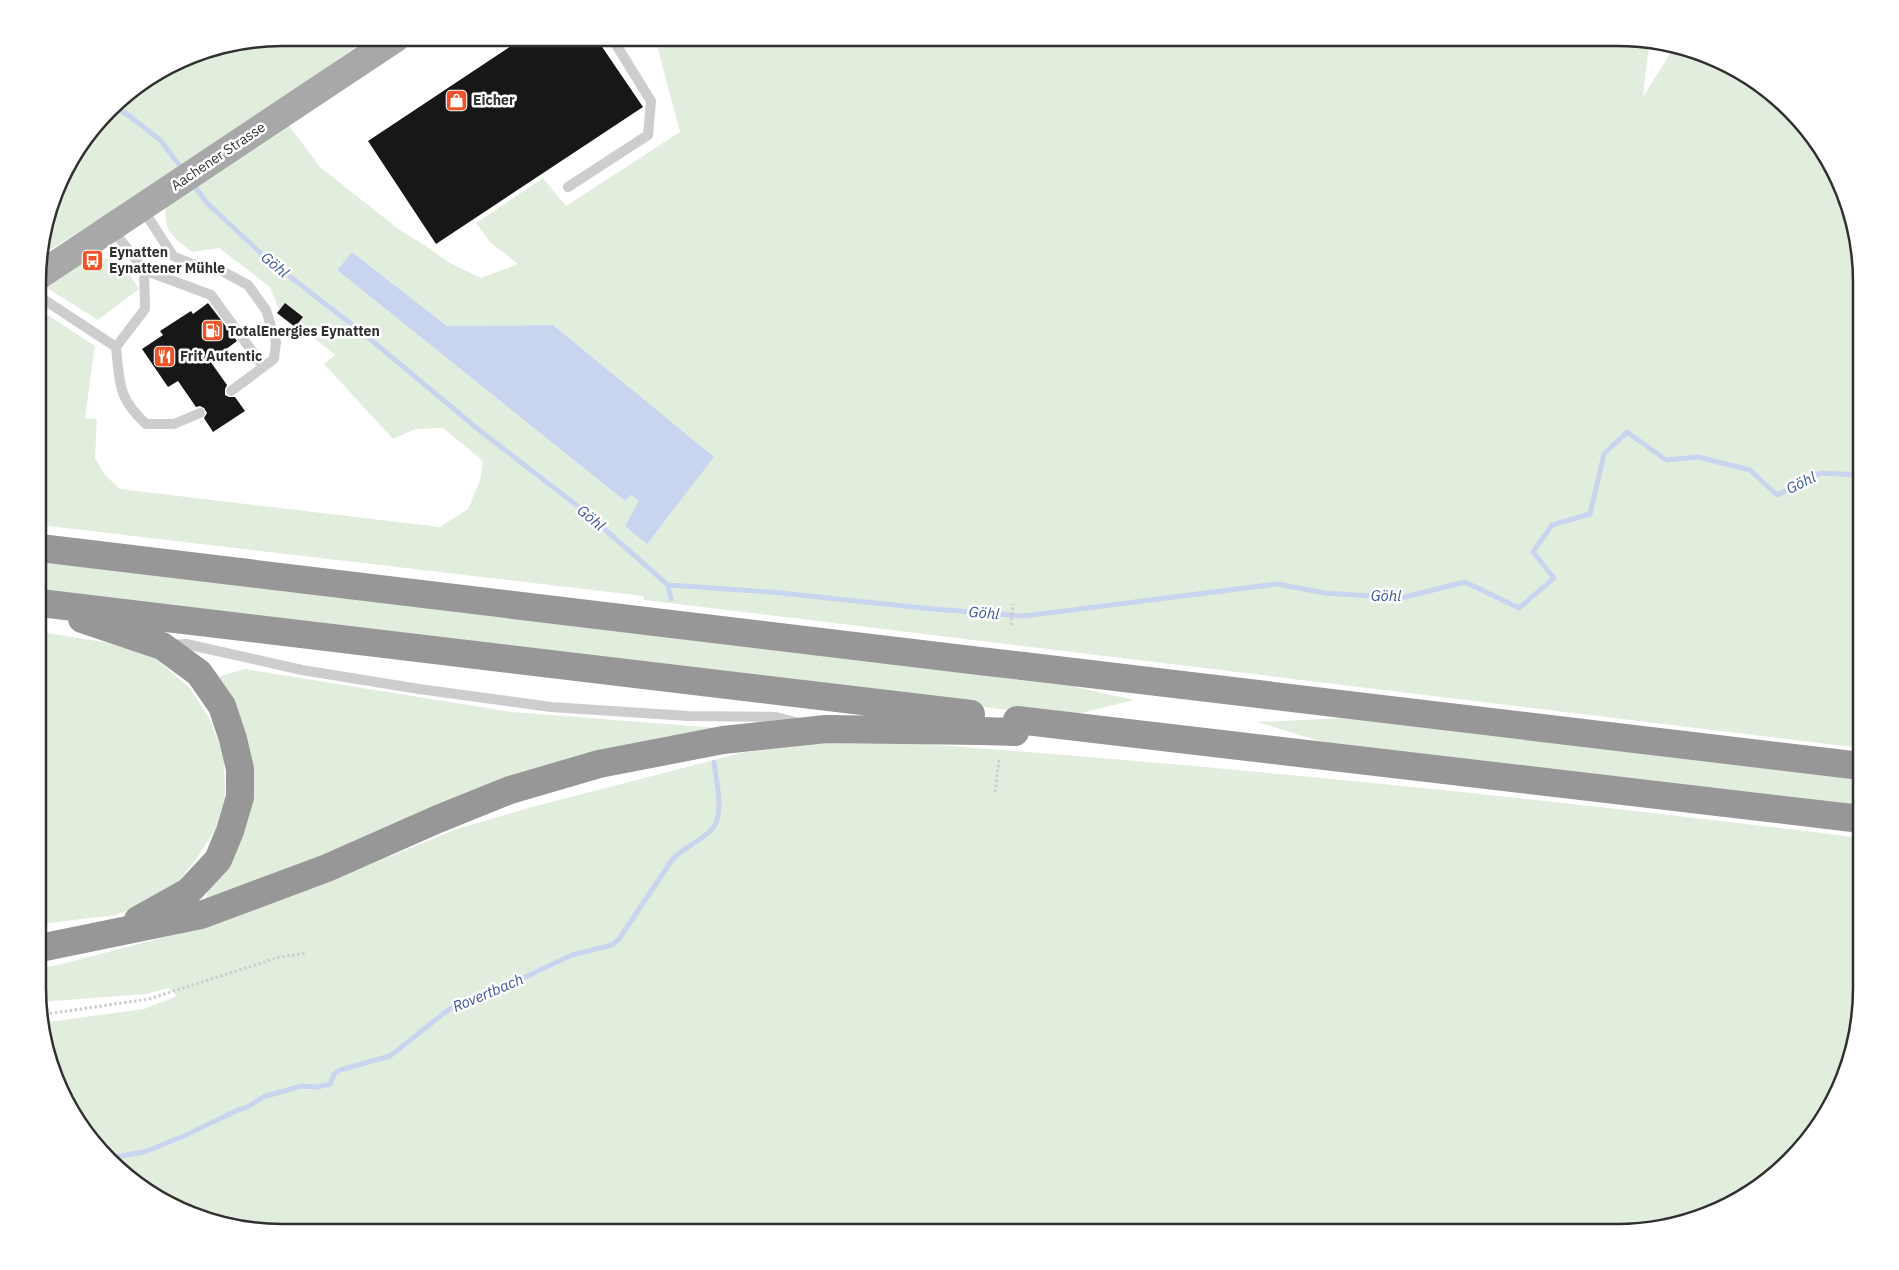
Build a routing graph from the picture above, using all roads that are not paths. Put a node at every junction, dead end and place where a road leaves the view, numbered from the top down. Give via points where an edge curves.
1 (384, 46) edge
2 (617, 46) edge
3 (568, 187) dead end
4 (142, 207) junction
5 (111, 228) junction
6 (144, 270) junction
7 (47, 271) edge
8 (46, 302) edge
9 (116, 347) junction
10 (263, 366) junction
11 (231, 391) dead end
12 (200, 413) dead end
13 (46, 549) edge
14 (46, 603) edge
15 (162, 646) junction
16 (982, 723) junction
17 (721, 728) junction
18 (1853, 765) edge
19 (1853, 817) edge
20 (112, 933) junction
21 (46, 947) edge

1 - 4 main road, Aachener Strasse
2 - 3 lane via 651,101 648,136
4 - 5 main road, Aachener Strasse
4 - 10 lane via 173,256 220,270 248,285 266,310 276,342 274,359
5 - 6 lane
5 - 7 main road, Aachener Strasse
6 - 9 lane via 145,309
6 - 10 lane via 211,294
8 - 9 lane
9 - 12 lane via 122,393 132,411 146,424 174,424
10 - 11 lane
13 - 18 highway, bridge
14 - 15 highway via 83,620
14 - 16 highway via 680,679
15 - 17 lane via 186,644 302,670 551,707 688,716
15 - 20 highway via 199,673 222,706 240,769 240,797 218,860 188,892
16 - 17 highway via 826,729
16 - 19 highway, bridge via 1016,726 1047,723
17 - 20 highway via 694,744 599,764 510,790 328,868 201,915
20 - 21 highway

